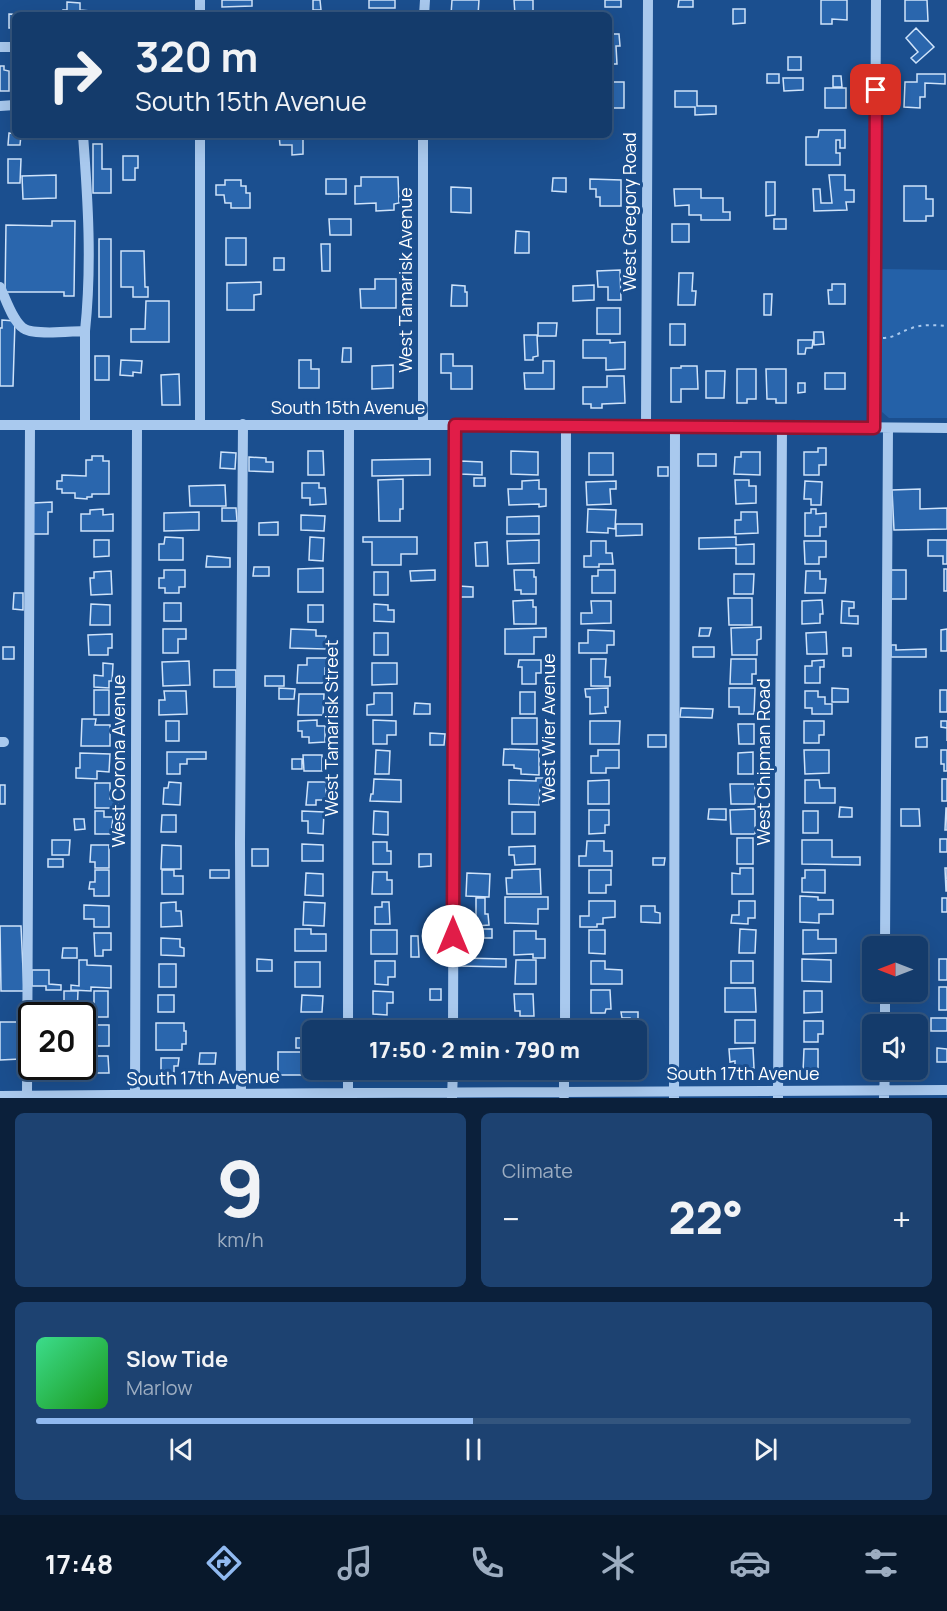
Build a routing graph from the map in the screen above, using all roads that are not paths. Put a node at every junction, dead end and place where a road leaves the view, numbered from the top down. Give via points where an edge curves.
1 (648, 0) edge
2 (876, 0) edge
3 (83, 138) edge
4 (200, 138) edge
5 (423, 138) edge
6 (0, 286) edge
7 (85, 331) junction
8 (200, 424) junction
9 (243, 424) junction
10 (0, 425) edge
11 (30, 425) junction
12 (85, 425) junction
13 (137, 425) junction
14 (423, 425) junction
15 (455, 425) junction
16 (646, 425) junction
17 (349, 426) junction
18 (675, 426) junction
19 (566, 427) junction
20 (782, 427) junction
21 (874, 428) junction
22 (888, 428) junction
23 (947, 428) edge
24 (885, 936) edge
25 (348, 1020) edge
26 (453, 1020) edge
27 (565, 1020) edge
28 (348, 1080) edge
29 (453, 1080) edge
30 (947, 1090) edge
31 (674, 1094) edge
32 (778, 1094) edge
33 (884, 1094) edge
34 (349, 1095) edge
35 (452, 1095) edge
36 (564, 1095) edge
37 (0, 1096) edge
38 (242, 1096) edge
39 (27, 1097) edge
40 (135, 1097) edge

1 - 16 street, West Gregory Road
2 - 21 street
3 - 7 street via 89,228
4 - 8 street
5 - 14 street, West Tamarisk Avenue
6 - 7 street via 23,328 39,332
7 - 12 street
8 - 9 street, South 15th Avenue
8 - 13 street, South 15th Avenue
9 - 17 street, South 15th Avenue
9 - 38 street
10 - 11 street, South 15th Avenue
11 - 12 street, South 15th Avenue
11 - 39 street
12 - 13 street, South 15th Avenue
13 - 40 street, West Corona Avenue
14 - 15 street, South 15th Avenue
14 - 17 street, South 15th Avenue
15 - 19 street, South 15th Avenue
15 - 26 street
16 - 18 street, South 15th Avenue
16 - 19 street, South 15th Avenue
17 - 25 street, West Tamarisk Street
18 - 20 street, South 15th Avenue
18 - 31 street
19 - 27 street, West Wier Avenue
20 - 21 street, South 15th Avenue
20 - 32 street, West Chipman Road
21 - 22 street, South 15th Avenue
22 - 23 street, South 15th Avenue
22 - 24 street
28 - 34 street
29 - 35 street
30 - 33 street, South 17th Avenue
31 - 32 street, South 17th Avenue
31 - 36 street, South 17th Avenue
32 - 33 street, South 17th Avenue
34 - 35 street, South 17th Avenue
34 - 38 street, South 17th Avenue
35 - 36 street, South 17th Avenue
37 - 39 street, South 17th Avenue
38 - 40 street, South 17th Avenue
39 - 40 street, South 17th Avenue

